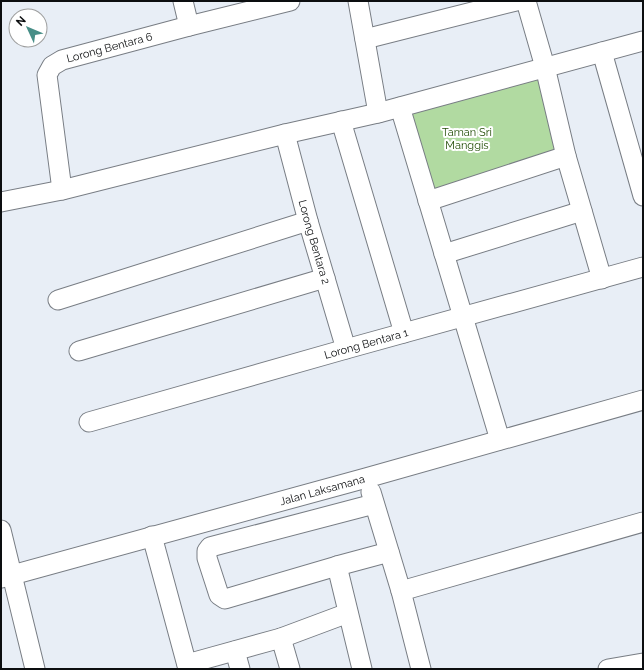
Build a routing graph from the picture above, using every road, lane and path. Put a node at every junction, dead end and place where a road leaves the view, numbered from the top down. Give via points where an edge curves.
1 (184, 1) edge
2 (290, 1) edge
3 (358, 1) edge
4 (516, 1) edge
5 (526, 1) edge
6 (189, 26) junction
7 (365, 40) junction
8 (643, 41) edge
9 (602, 52) junction
10 (545, 67) junction
11 (400, 107) junction
12 (378, 113) junction
13 (340, 121) junction
14 (285, 134) junction
15 (566, 156) junction
16 (62, 190) junction
17 (643, 196) edge
18 (428, 201) junction
19 (1, 202) edge
20 (582, 211) junction
21 (308, 221) junction
22 (444, 254) junction
23 (643, 267) edge
24 (324, 278) junction
25 (602, 279) junction
26 (58, 300) dead end
27 (463, 317) junction
28 (404, 333) junction
29 (346, 349) junction
30 (79, 351) dead end
31 (643, 400) edge
32 (89, 422) dead end
33 (500, 440) junction
34 (366, 478) junction
35 (374, 504) junction
36 (643, 522) edge
37 (1, 530) edge
38 (152, 536) junction
39 (389, 552) junction
40 (336, 566) junction
41 (6, 576) edge
42 (401, 591) junction
43 (348, 613) junction
44 (280, 638) junction
45 (235, 651) junction
46 (643, 663) edge
47 (188, 666) edge
48 (35, 669) edge
49 (240, 669) edge
50 (290, 669) edge
51 (362, 669) edge
52 (421, 669) edge
53 (608, 669) edge

1 - 6 street
2 - 6 street, Lorong Bentara 6
3 - 7 street
4 - 7 street
5 - 10 street
6 - 16 street, Lorong Bentara 6 via 62,60 52,66 47,74
7 - 12 street
8 - 9 street
9 - 10 street
9 - 17 street
10 - 11 street
10 - 15 street
11 - 12 street
11 - 18 street
12 - 13 street
13 - 14 street
13 - 28 street
14 - 16 street
14 - 21 street, Lorong Bentara 2
15 - 18 street
15 - 20 street
16 - 19 street
18 - 22 street
20 - 22 street
20 - 25 street
21 - 24 street, Lorong Bentara 2
21 - 26 street
22 - 27 street
23 - 25 street, Lorong Bentara 1
24 - 29 street, Lorong Bentara 2
24 - 30 street
25 - 27 street, Lorong Bentara 1
27 - 28 street, Lorong Bentara 1
27 - 33 street
28 - 29 street, Lorong Bentara 1
29 - 32 street, Lorong Bentara 1
31 - 33 street, Jalan Laksamana
33 - 34 street, Jalan Laksamana
34 - 35 street
34 - 38 street, Jalan Laksamana
35 - 39 street
35 - 40 street via 210,547 207,551 219,595 225,599
36 - 42 street
37 - 41 street
38 - 41 street, Jalan Laksamana
38 - 47 street
39 - 40 street
39 - 42 street
40 - 43 street
41 - 48 street
42 - 52 street
43 - 44 street
43 - 51 street
44 - 45 street
44 - 50 street
45 - 47 street
45 - 49 street
46 - 53 street

